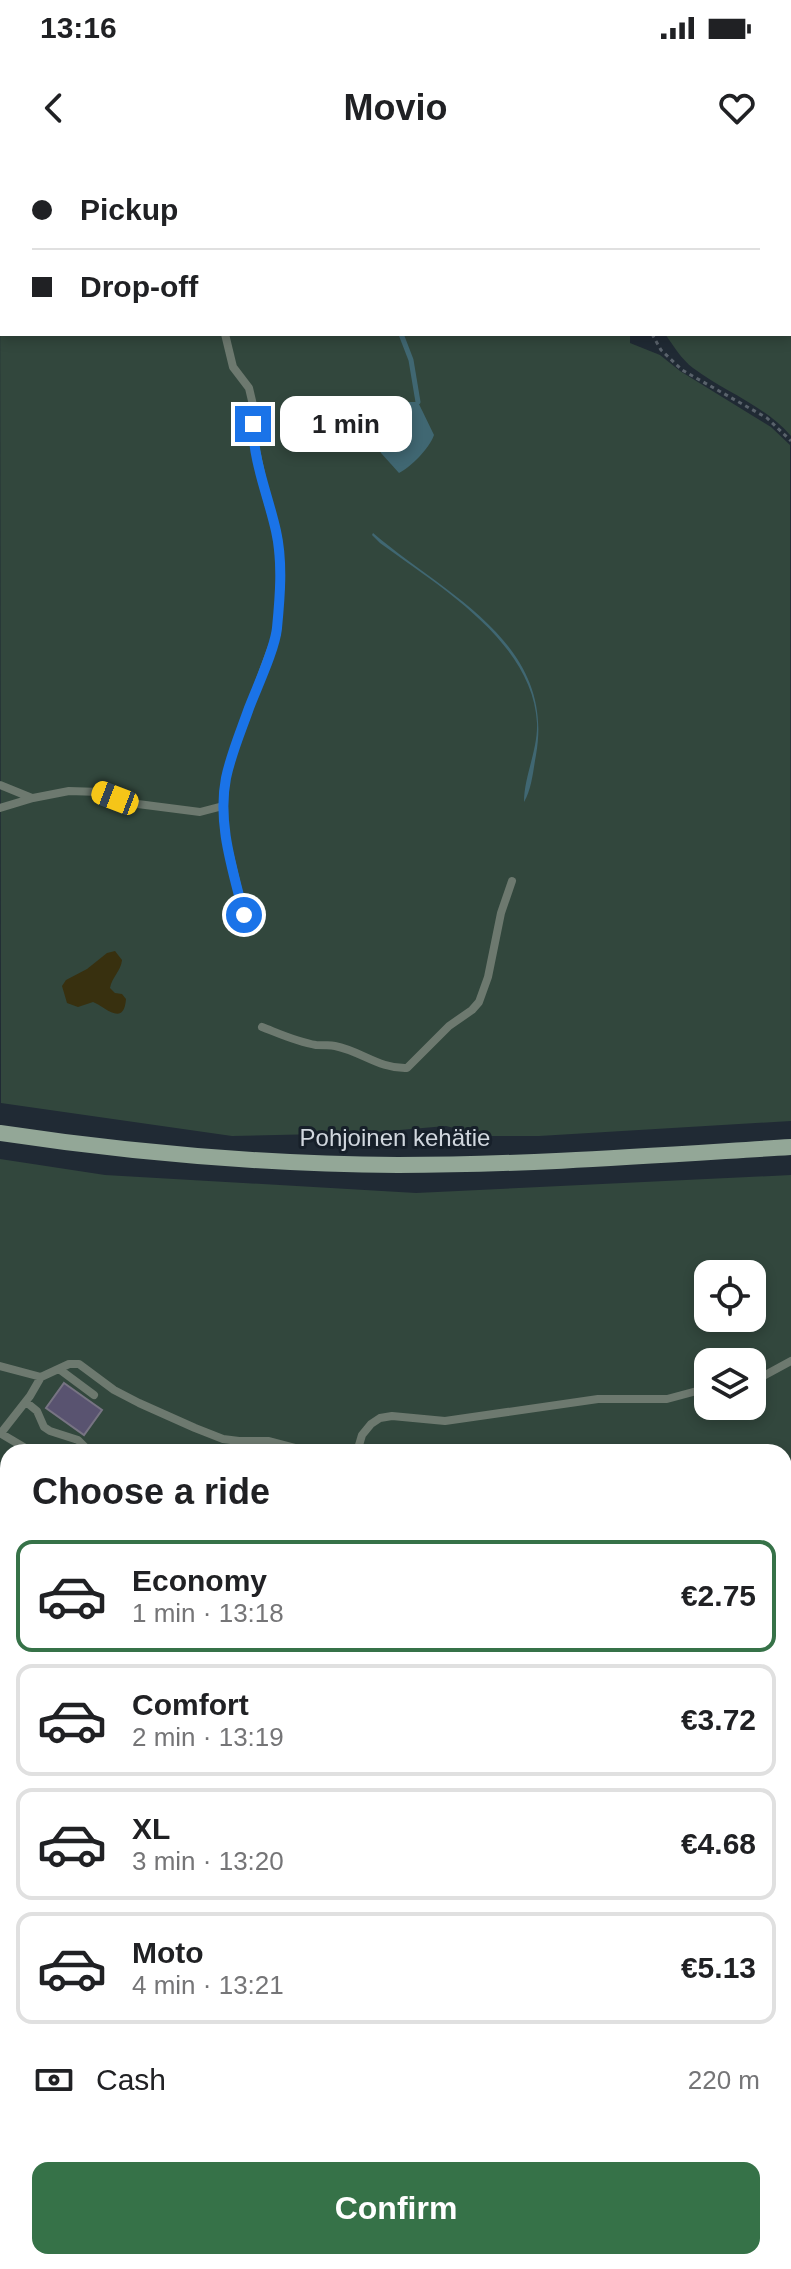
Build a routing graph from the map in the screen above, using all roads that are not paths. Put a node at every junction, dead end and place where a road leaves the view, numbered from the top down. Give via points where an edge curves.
1 (225, 336) edge
2 (0, 785) edge
3 (33, 798) junction
4 (223, 806) junction
5 (0, 808) edge
6 (512, 881) dead end
7 (244, 915) dead end
8 (262, 1027) dead end
9 (0, 1133) edge
10 (791, 1147) edge
11 (791, 1361) edge
12 (0, 1366) edge
13 (59, 1369) junction
14 (766, 1375) edge
15 (41, 1377) junction
16 (694, 1392) edge
17 (94, 1395) dead end
18 (26, 1402) junction
19 (1, 1433) edge
20 (19, 1444) edge
21 (82, 1444) edge
22 (280, 1444) edge
23 (359, 1444) edge

1 - 4 lane via 233,367 249,388 253,405 253,436 277,533 281,578 277,633 234,750
2 - 3 lane
3 - 4 lane via 100,792 130,803 200,812
3 - 5 lane
4 - 7 lane
6 - 8 lane via 479,1002 407,1068 395,1069 337,1046 293,1040
9 - 10 main road, Pohjoinen kehätie via 184,1156 383,1165
11 - 14 lane
12 - 15 lane
13 - 15 lane
13 - 17 lane
13 - 22 lane via 79,1364 114,1390 223,1439
15 - 18 lane
16 - 23 lane via 667,1399 598,1399 445,1421 392,1416 371,1424
18 - 19 lane
18 - 21 lane via 44,1427
19 - 20 lane

